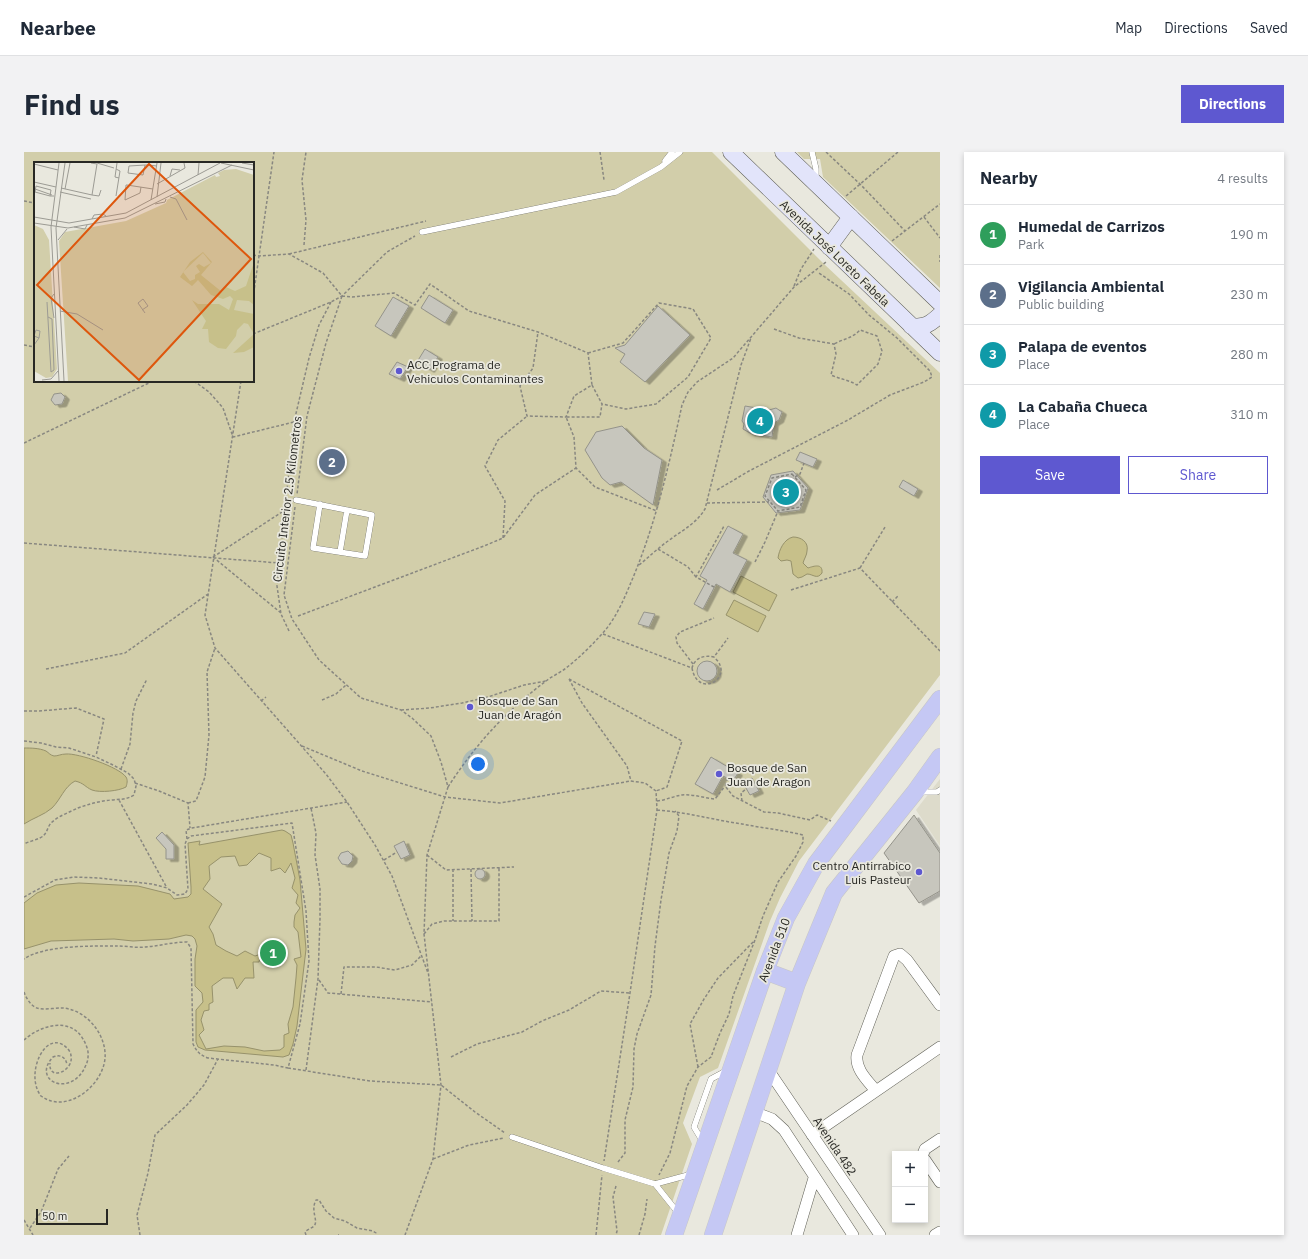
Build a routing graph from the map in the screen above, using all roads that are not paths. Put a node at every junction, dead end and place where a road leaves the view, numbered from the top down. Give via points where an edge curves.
1 (672, 152) edge
2 (680, 152) edge
3 (731, 152) edge
4 (783, 152) edge
5 (812, 152) edge
6 (661, 167) junction
7 (816, 184) junction
8 (851, 217) junction
9 (422, 232) road end
10 (823, 253) junction
11 (940, 302) edge
12 (940, 315) edge
13 (911, 326) junction
14 (940, 326) edge
15 (926, 341) junction
16 (940, 354) edge
17 (296, 500) road end
18 (320, 504) junction
19 (346, 510) junction
20 (340, 552) junction
21 (940, 699) edge
22 (940, 757) edge
23 (940, 790) edge
24 (915, 792) junction
25 (765, 971) junction
26 (797, 983) junction
27 (940, 1005) edge
28 (940, 1047) edge
29 (769, 1071) junction
30 (876, 1091) junction
31 (754, 1112) junction
32 (812, 1135) junction
33 (512, 1137) road end
34 (940, 1139) edge
35 (924, 1151) edge
36 (928, 1164) edge
37 (695, 1173) junction
38 (814, 1178) junction
39 (940, 1182) edge
40 (655, 1184) junction
41 (680, 1216) junction
42 (940, 1232) edge
43 (674, 1235) edge
44 (713, 1235) edge
45 (797, 1235) edge
46 (853, 1235) edge
47 (880, 1235) edge
48 (936, 1235) edge

1 - 6 lane
2 - 6 lane
3 - 10 main road, Avenida José Loreto Fabela
4 - 7 main road
5 - 7 lane
6 - 9 lane via 616,192
7 - 8 main road
8 - 10 main road
8 - 11 main road
10 - 13 main road, Avenida José Loreto Fabela
12 - 13 main road via 927,325
13 - 15 main road, Avenida José Loreto Fabela
14 - 15 main road
15 - 16 main road, Avenida José Loreto Fabela
17 - 18 lane
18 - 19 lane
18 - 20 lane via 313,548
19 - 20 lane
19 - 20 lane via 372,515 365,556
21 - 25 main road, Avenida 510 via 816,864 786,918
22 - 24 main road
23 - 24 lane
24 - 26 main road via 834,893
25 - 26 main road
25 - 37 main road, Avenida 510
26 - 29 main road
27 - 30 street via 907,960 900,954 894,956 856,1062
28 - 30 street
29 - 31 main road
29 - 32 street, Avenida 482
30 - 32 street
31 - 38 street via 772,1119 784,1130
31 - 44 main road
32 - 47 street, Avenida 482
33 - 40 lane
34 - 35 street
36 - 39 street
37 - 40 lane
37 - 41 main road, Avenida 510
38 - 45 street
38 - 46 street
40 - 41 lane
41 - 43 main road, Avenida 510
42 - 48 street

